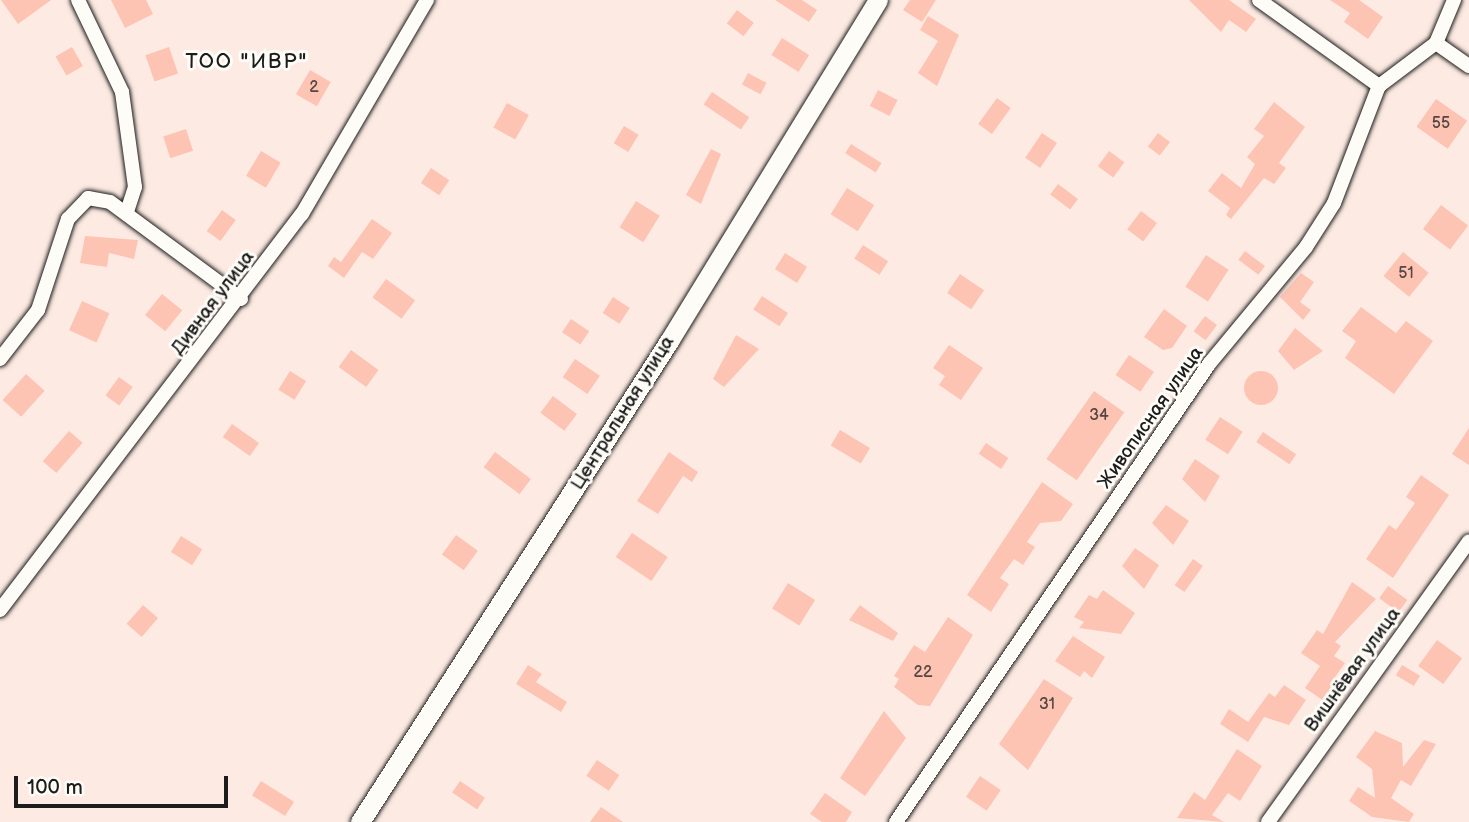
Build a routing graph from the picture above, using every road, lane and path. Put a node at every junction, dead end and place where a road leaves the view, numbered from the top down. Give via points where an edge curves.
1 (78, 0) edge
2 (427, 0) edge
3 (878, 0) edge
4 (1259, 0) edge
5 (1454, 0) edge
6 (1436, 43) junction
7 (1469, 66) edge
8 (1379, 86) junction
9 (126, 214) junction
10 (241, 299) junction
11 (0, 359) edge
12 (1469, 541) edge
13 (0, 610) edge
14 (360, 822) edge
15 (896, 822) edge
16 (1268, 822) edge

1 - 9 street via 122,92 135,187
2 - 10 street, Дивная улица via 324,181
3 - 14 street, Центральная улица via 669,341
4 - 8 street
5 - 6 street
6 - 7 street
6 - 8 street
8 - 15 street, Живописная улица via 1334,202 1306,247 1209,364
9 - 10 street
9 - 11 street via 100,197 72,210 38,310
10 - 13 street, Дивная улица
12 - 16 street, Вишнёвая улица

